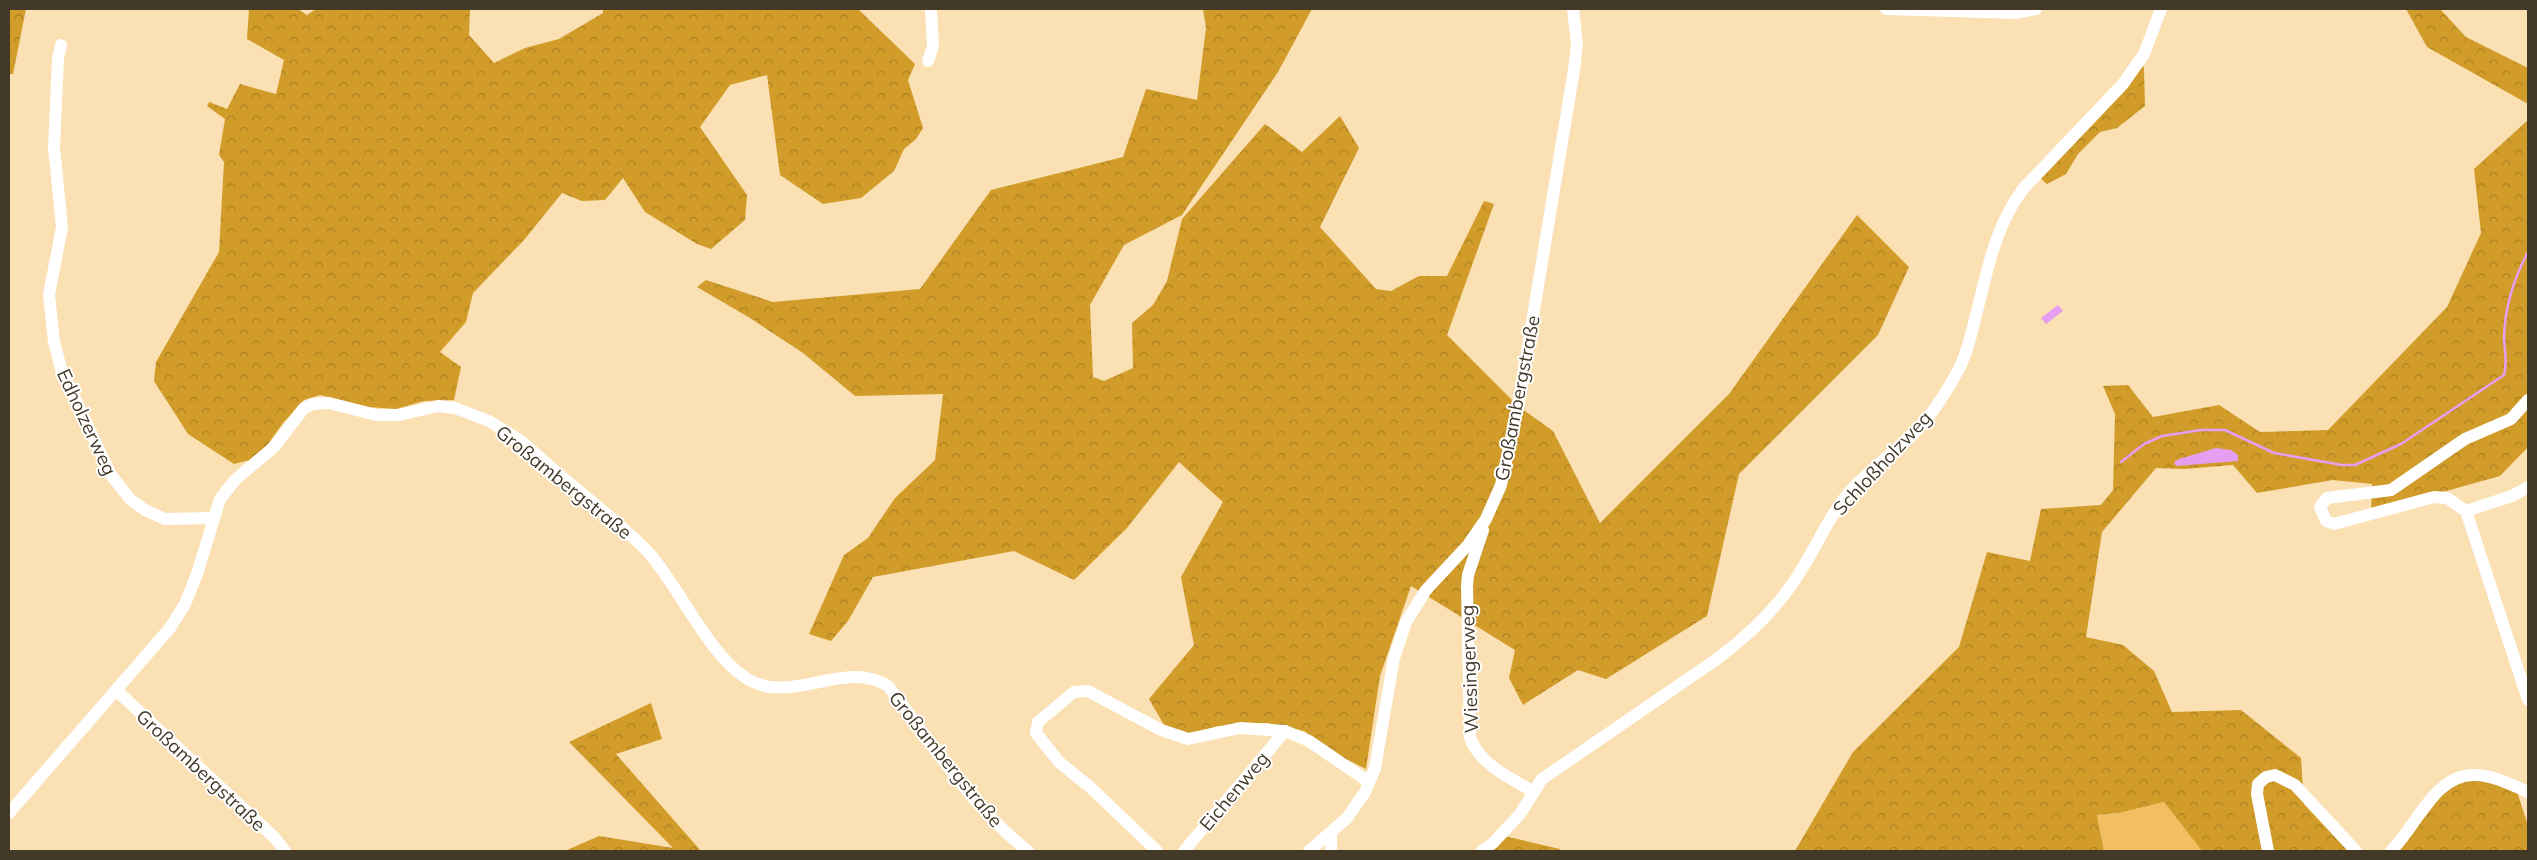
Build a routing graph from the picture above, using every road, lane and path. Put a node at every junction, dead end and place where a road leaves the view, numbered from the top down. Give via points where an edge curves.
1 (931, 9) edge
2 (1574, 9) edge
3 (1886, 9) edge
4 (2036, 9) edge
5 (2161, 9) edge
6 (61, 44) dead end
7 (928, 61) dead end
8 (2528, 400) edge
9 (2528, 487) edge
10 (2466, 511) junction
11 (212, 518) junction
12 (1486, 519) junction
13 (116, 690) junction
14 (2528, 700) edge
15 (1284, 730) junction
16 (1369, 782) junction
17 (1533, 791) junction
18 (2528, 792) edge
19 (9, 813) edge
20 (1331, 834) junction
21 (285, 851) edge
22 (1028, 851) edge
23 (1157, 851) edge
24 (1184, 851) edge
25 (1309, 851) edge
26 (1331, 851) edge
27 (1482, 851) edge
28 (2268, 851) edge
29 (2356, 851) edge
30 (2391, 851) edge

1 - 7 street via 933,46
2 - 12 street, Großambergstraße via 1577,30 1575,62 1518,406 1501,485
3 - 4 street via 2017,13
5 - 17 street, Schloßholzweg via 2144,54 2123,84 2022,189 2008,208 1968,348 1960,368 1926,420 1848,494 1833,512 1799,575 1767,616 1741,641 1542,779
6 - 11 street, Edholzerweg via 54,147 62,227 49,295 61,369 111,475 130,499 164,519
8 - 10 street via 2511,419 2465,439 2392,490 2327,498 2320,507 2326,521 2334,524 2434,497 2447,498
9 - 10 street via 2512,496
10 - 14 street
11 - 13 street, Großambergstraße via 185,604 162,639
11 - 22 street, Großambergstraße via 230,485 274,447 304,408 313,404 329,403 376,415 399,415 438,406 476,415 520,441 639,543 658,564 724,659 746,679 770,688 854,677 874,679 888,686 979,806
12 - 16 street, Großambergstraße via 1468,545 1426,590 1406,622 1394,658 1375,768
12 - 17 street, Wiesingerweg via 1467,586 1470,738 1487,762
13 - 19 street, Großambergstraße
13 - 21 street, Großambergstraße
15 - 16 street via 1309,741
15 - 23 street via 1240,728 1188,739 1161,730 1088,691 1074,692 1038,722 1036,733 1059,762
15 - 24 street, Eichenweg
16 - 20 street, Großambergstraße via 1359,804
17 - 27 street, Schloßholzweg via 1520,814
18 - 30 street via 2478,775 2448,782
20 - 25 street, Großambergstraße
20 - 26 street
28 - 29 street via 2257,794 2258,784 2275,775 2295,785

